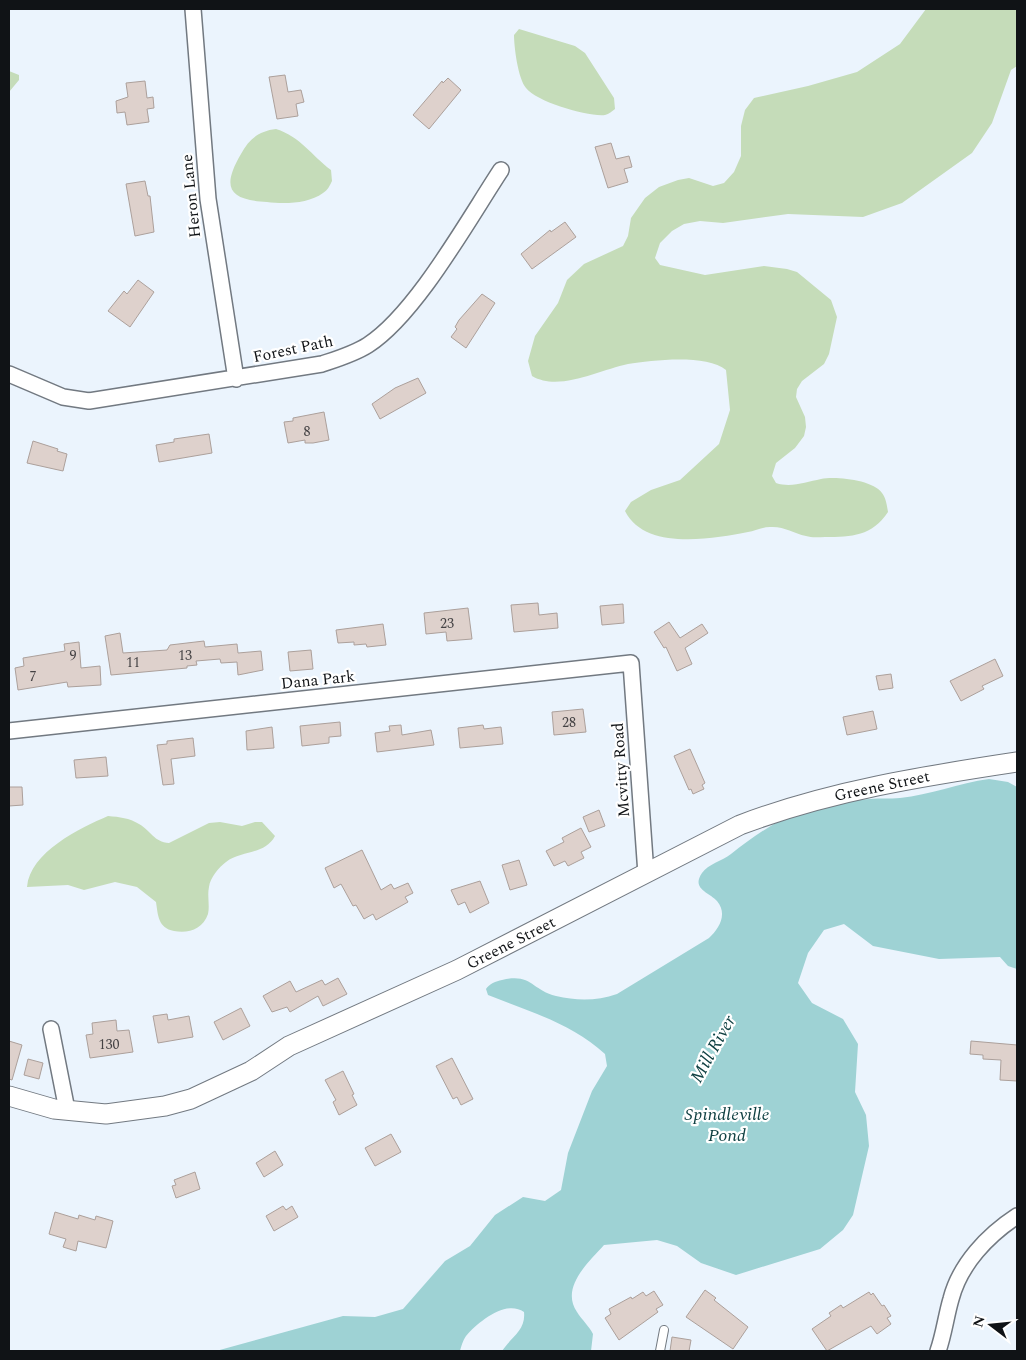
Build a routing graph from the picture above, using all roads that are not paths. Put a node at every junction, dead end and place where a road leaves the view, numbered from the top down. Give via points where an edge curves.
1 (193, 9) edge
2 (501, 170) dead end
3 (9, 374) edge
4 (236, 379) junction
5 (631, 663) joint
6 (9, 731) edge
7 (1017, 762) edge
8 (646, 874) junction
9 (51, 1028) dead end
10 (9, 1096) edge
11 (67, 1110) junction
12 (1017, 1216) edge
13 (664, 1330) dead end
14 (660, 1351) edge
15 (938, 1351) edge

1 - 4 street, Heron Lane via 210,218
2 - 4 street, Forest Path via 428,280 385,332 367,346 322,364
3 - 4 street, Forest Path via 63,397 89,400
5 - 6 street, Dana Park
5 - 8 street, Mcvitty Road
7 - 8 street, Greene Street via 870,788 768,814 740,824
8 - 11 street, Greene Street via 457,970 289,1046 252,1070 191,1099 106,1114
9 - 11 street
10 - 11 street, Greene Street
12 - 15 street via 1000,1227 973,1255 952,1296
13 - 14 lane

